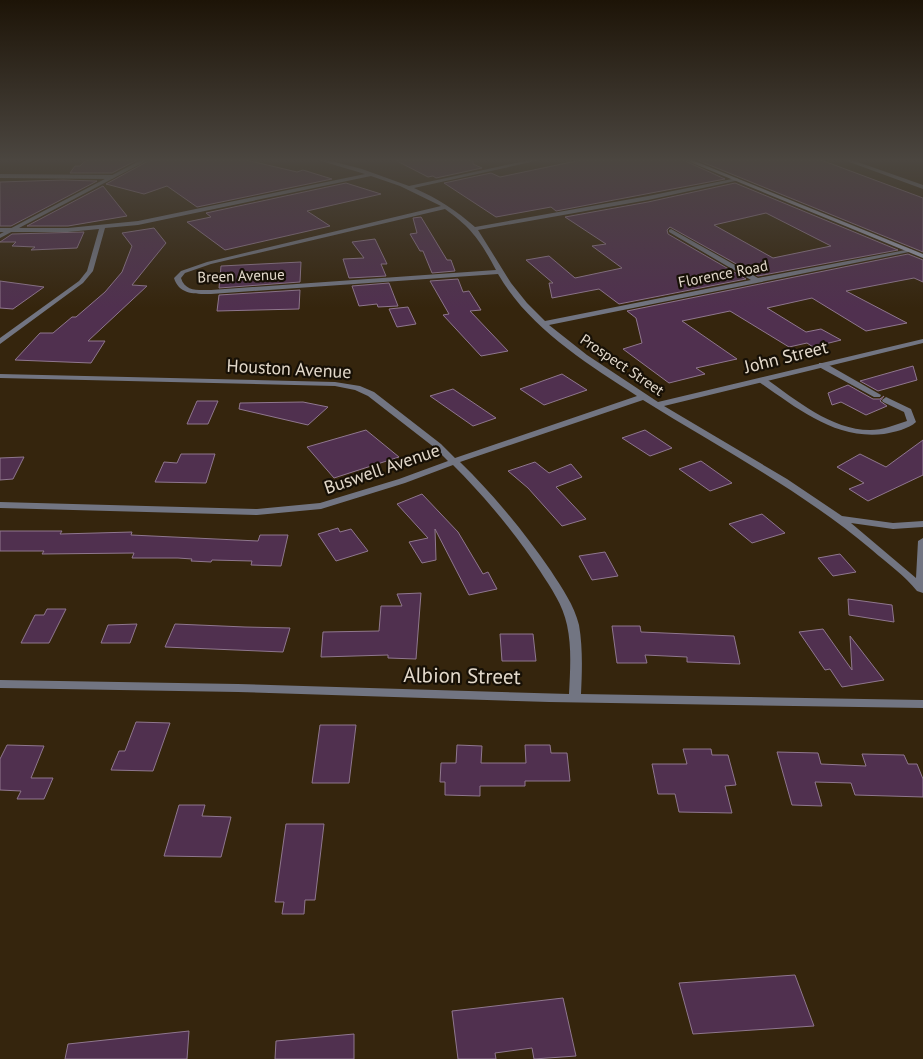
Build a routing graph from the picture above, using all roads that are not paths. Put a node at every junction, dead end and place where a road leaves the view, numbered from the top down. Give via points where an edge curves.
1 (50, 209) edge
2 (208, 209) edge
3 (436, 209) edge
4 (450, 209) edge
5 (584, 209) edge
6 (810, 209) edge
7 (102, 228) junction
8 (474, 229) junction
9 (0, 230) edge
10 (11, 230) junction
11 (671, 231) dead end
12 (0, 236) edge
13 (909, 250) junction
14 (923, 256) edge
15 (500, 272) junction
16 (758, 281) junction
17 (543, 324) junction
18 (923, 341) edge
19 (0, 342) edge
20 (822, 365) junction
21 (0, 376) edge
22 (762, 380) junction
23 (877, 395) dead end
24 (643, 396) junction
25 (886, 400) dead end
26 (656, 405) junction
27 (454, 462) junction
28 (0, 505) edge
29 (839, 519) junction
30 (923, 524) edge
31 (923, 541) edge
32 (922, 590) edge
33 (0, 684) edge
34 (575, 698) junction
35 (923, 704) edge

1 - 10 street
2 - 7 street
3 - 15 street, Breen Avenue via 209,263 183,272 177,278 178,283 189,290 211,292
4 - 8 street, Prospect Street
5 - 8 street
6 - 13 main road
7 - 10 street
7 - 19 street via 90,271 81,282
8 - 15 street, Prospect Street
9 - 10 street
10 - 12 street
11 - 16 street
13 - 14 main road
13 - 16 street, Florence Road
15 - 17 street, Prospect Street
16 - 17 street, Florence Road
17 - 24 street, Prospect Street via 585,358
18 - 20 street, John Street
20 - 22 street, John Street
20 - 23 street
21 - 27 street, Houston Avenue via 336,384 371,394
22 - 25 street via 818,417 854,432 878,433 899,429 912,422 908,411
22 - 26 street, John Street
24 - 26 street, Prospect Street
24 - 27 street, Buswell Avenue
26 - 29 street, Prospect Street via 768,471
27 - 28 street, Buswell Avenue via 351,499 287,510 257,512
27 - 34 street, Houston Avenue via 525,541 564,599 573,625
29 - 30 street via 892,526
29 - 32 street, Prospect Street via 888,556
31 - 32 street
33 - 34 street, Albion Street
34 - 35 street, Albion Street

